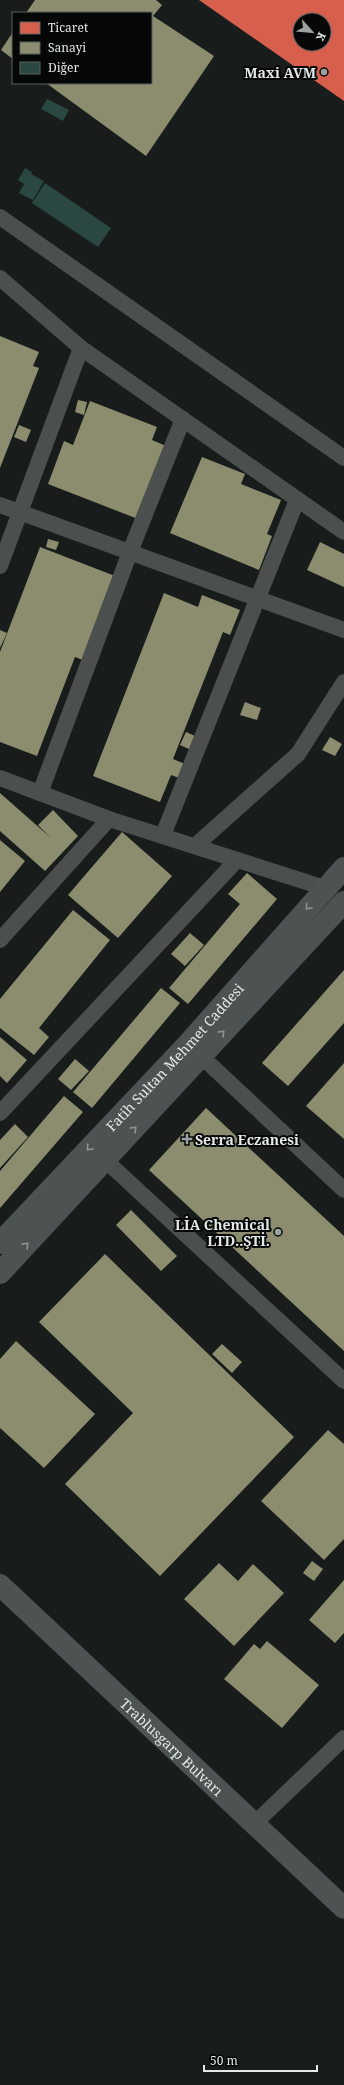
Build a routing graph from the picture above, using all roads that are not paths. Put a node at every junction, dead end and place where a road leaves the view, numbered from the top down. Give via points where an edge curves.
1 (0, 217) edge
2 (0, 278) edge
3 (81, 348) junction
4 (183, 419) junction
5 (344, 458) edge
6 (297, 500) junction
7 (0, 505) edge
8 (20, 512) junction
9 (344, 532) edge
10 (130, 552) junction
11 (0, 566) edge
12 (258, 599) junction
13 (344, 630) edge
14 (344, 682) edge
15 (0, 778) edge
16 (40, 793) junction
17 (109, 819) junction
18 (163, 835) junction
19 (196, 845) junction
20 (236, 861) junction
21 (344, 868) edge
22 (325, 888) junction
23 (343, 903) edge
24 (0, 940) edge
25 (195, 1050) junction
26 (0, 1114) edge
27 (105, 1160) junction
28 (344, 1190) edge
29 (0, 1243) edge
30 (4, 1261) edge
31 (344, 1381) edge
32 (0, 1585) edge
33 (344, 1738) edge
34 (255, 1824) junction
35 (344, 1908) edge

1 - 5 street
2 - 3 street
3 - 4 street
3 - 8 street
4 - 6 street
4 - 10 street
6 - 9 street
6 - 12 street
7 - 8 street
8 - 10 street
8 - 11 street
10 - 12 street
10 - 16 street
12 - 13 street
12 - 18 street
14 - 19 street via 298,754
15 - 16 street
16 - 17 street
17 - 18 street
17 - 24 street
18 - 19 street
19 - 20 street
20 - 22 street
20 - 26 street
21 - 22 main road, Fatih Sultan Mehmet Caddesi
22 - 23 main road
22 -> 25 main road, Fatih Sultan Mehmet Caddesi
25 -> 23 main road, Fatih Sultan Mehmet Caddesi
27 -> 25 main road, Fatih Sultan Mehmet Caddesi
25 - 28 street
25 -> 29 main road, Fatih Sultan Mehmet Caddesi
30 -> 27 main road, Fatih Sultan Mehmet Caddesi
27 - 31 street
32 - 34 main road, Trablusgarp Bulvarı
33 - 34 street
34 - 35 main road, Trablusgarp Bulvarı

